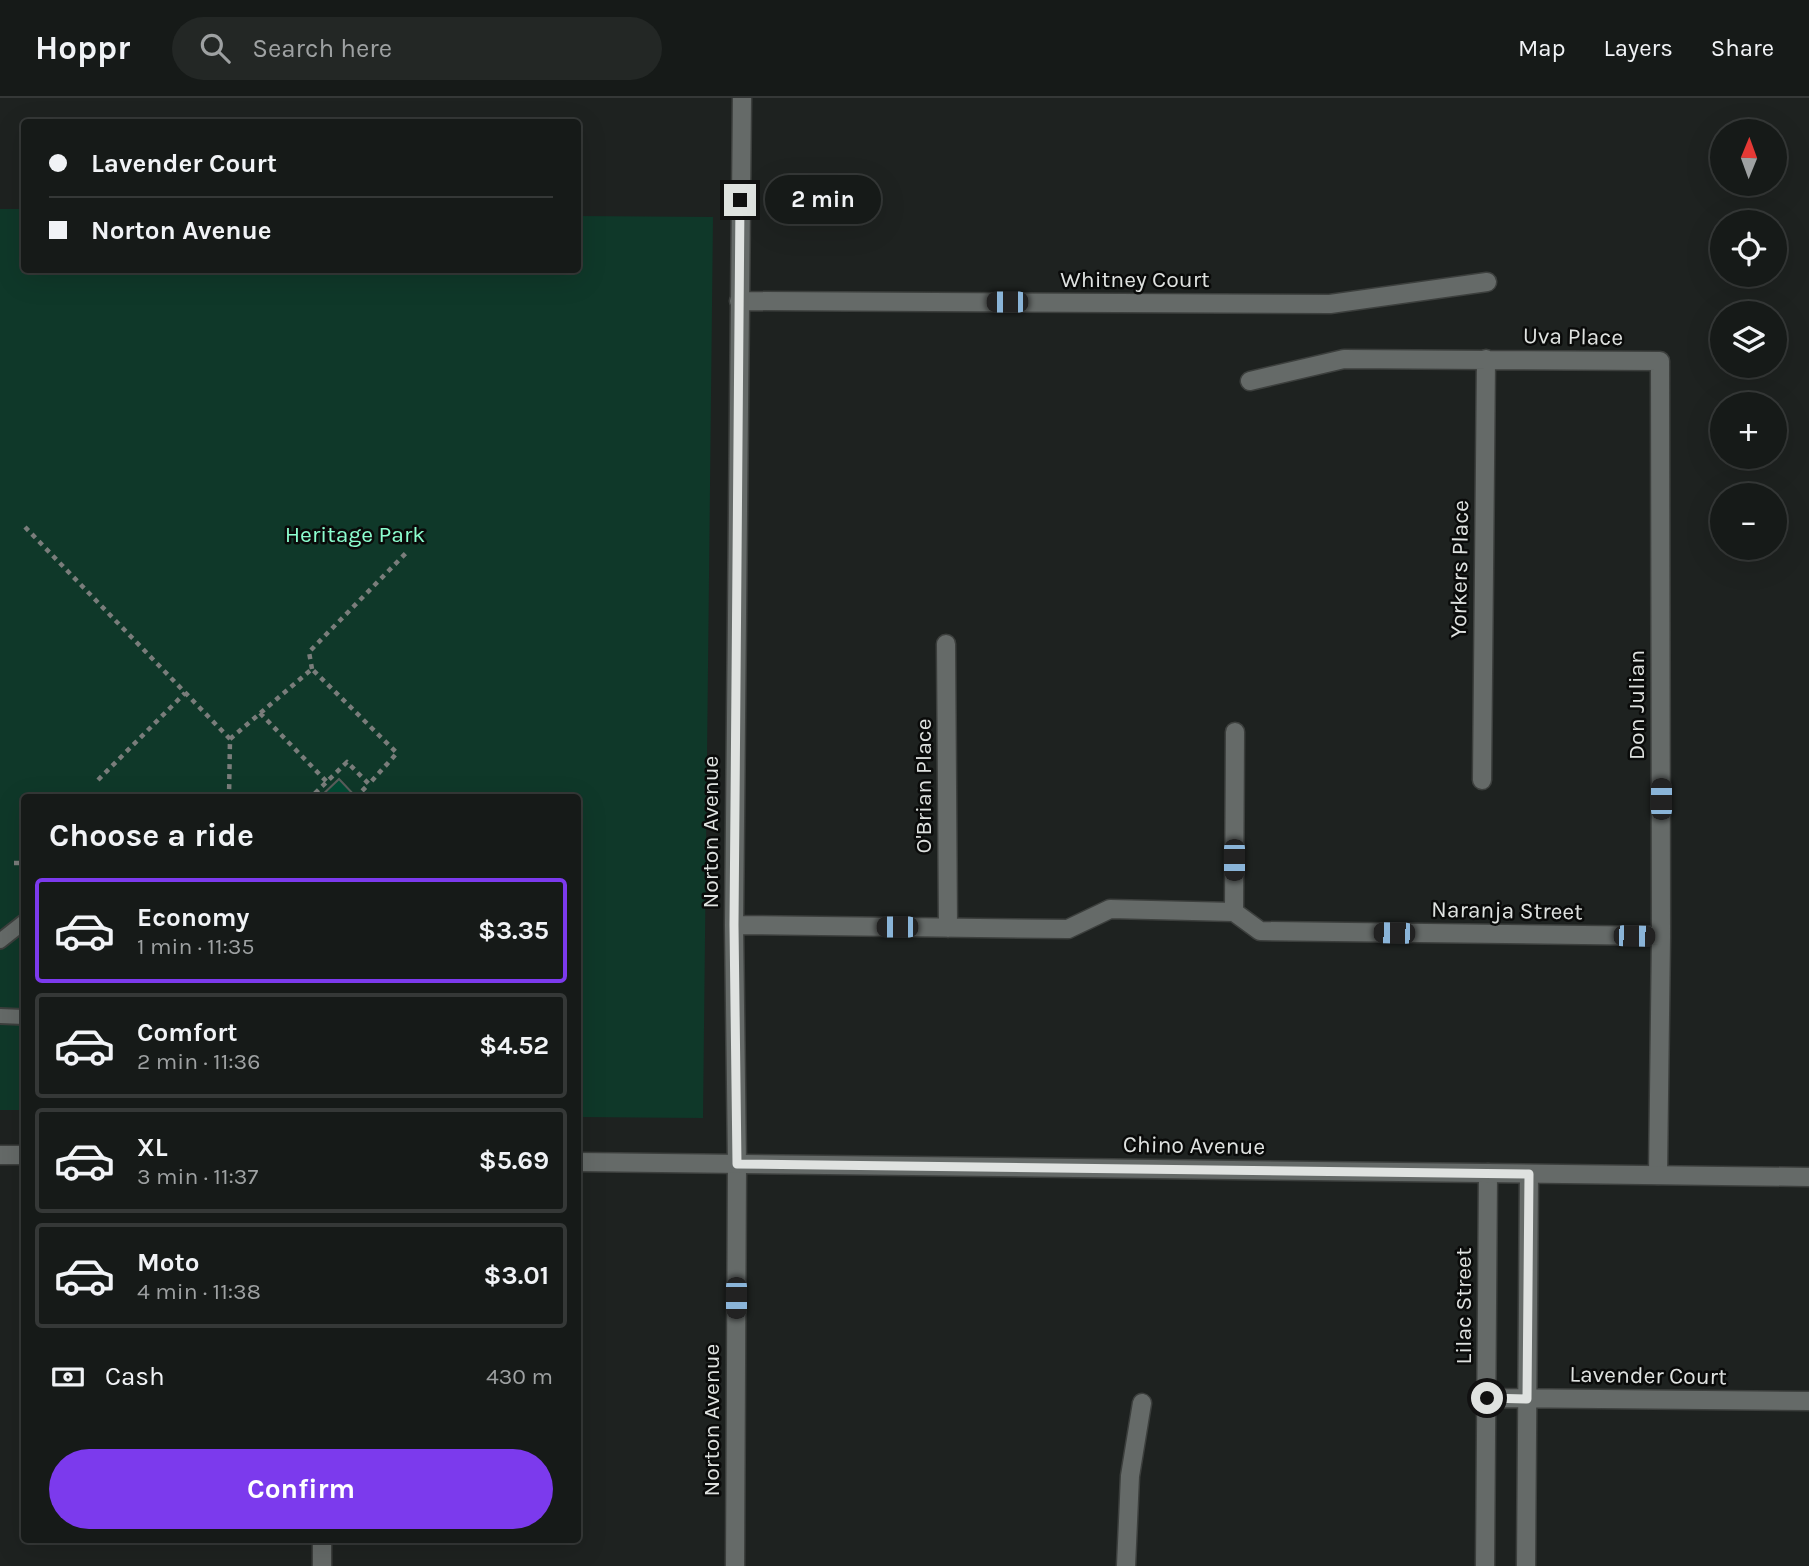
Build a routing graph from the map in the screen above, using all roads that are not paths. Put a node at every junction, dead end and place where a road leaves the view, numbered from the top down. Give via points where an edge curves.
1 (742, 98) edge
2 (1487, 282) dead end
3 (739, 301) junction
4 (1486, 359) junction
5 (1660, 361) joint
6 (1250, 381) dead end
7 (946, 644) dead end
8 (1235, 732) dead end
9 (1482, 780) dead end
10 (1234, 912) junction
11 (21, 924) edge
12 (734, 925) junction
13 (948, 928) junction
14 (1661, 936) junction
15 (0, 941) edge
16 (0, 1016) edge
17 (21, 1017) edge
18 (0, 1155) edge
19 (21, 1155) edge
20 (581, 1162) edge
21 (737, 1164) junction
22 (1488, 1173) junction
23 (1529, 1174) junction
24 (1658, 1175) junction
25 (1809, 1177) edge
26 (1487, 1398) junction
27 (1527, 1399) junction
28 (1809, 1401) edge
29 (1142, 1403) dead end
30 (322, 1543) edge
31 (322, 1566) edge
32 (735, 1566) edge
33 (1126, 1566) edge
34 (1485, 1566) edge
35 (1526, 1566) edge

1 - 3 street, Norton Avenue
2 - 3 street, Whitney Court via 1330,304
3 - 12 street, Norton Avenue
4 - 5 street, Uva Place
4 - 6 street, Uva Place via 1344,359
4 - 9 street, Yorkers Place
5 - 14 street, Don Julian
7 - 13 street, O'Brian Place
8 - 10 street
10 - 13 street via 1110,909 1068,929
10 - 14 street, Naranja Street via 1260,932
11 - 15 lane
12 - 13 street
12 - 21 street, Norton Avenue
14 - 24 street, Don Julian
16 - 17 lane
18 - 19 street
20 - 21 street, Chino Avenue
21 - 22 street, Chino Avenue
21 - 32 street, Norton Avenue
22 - 23 street, Chino Avenue
22 - 26 street, Lilac Street
23 - 24 street, Chino Avenue
23 - 27 street
24 - 25 street, Chino Avenue
26 - 27 street, Lavender Court
26 - 34 street, Lilac Street
27 - 28 street, Lavender Court
27 - 35 street
29 - 33 street via 1130,1476
30 - 31 street

